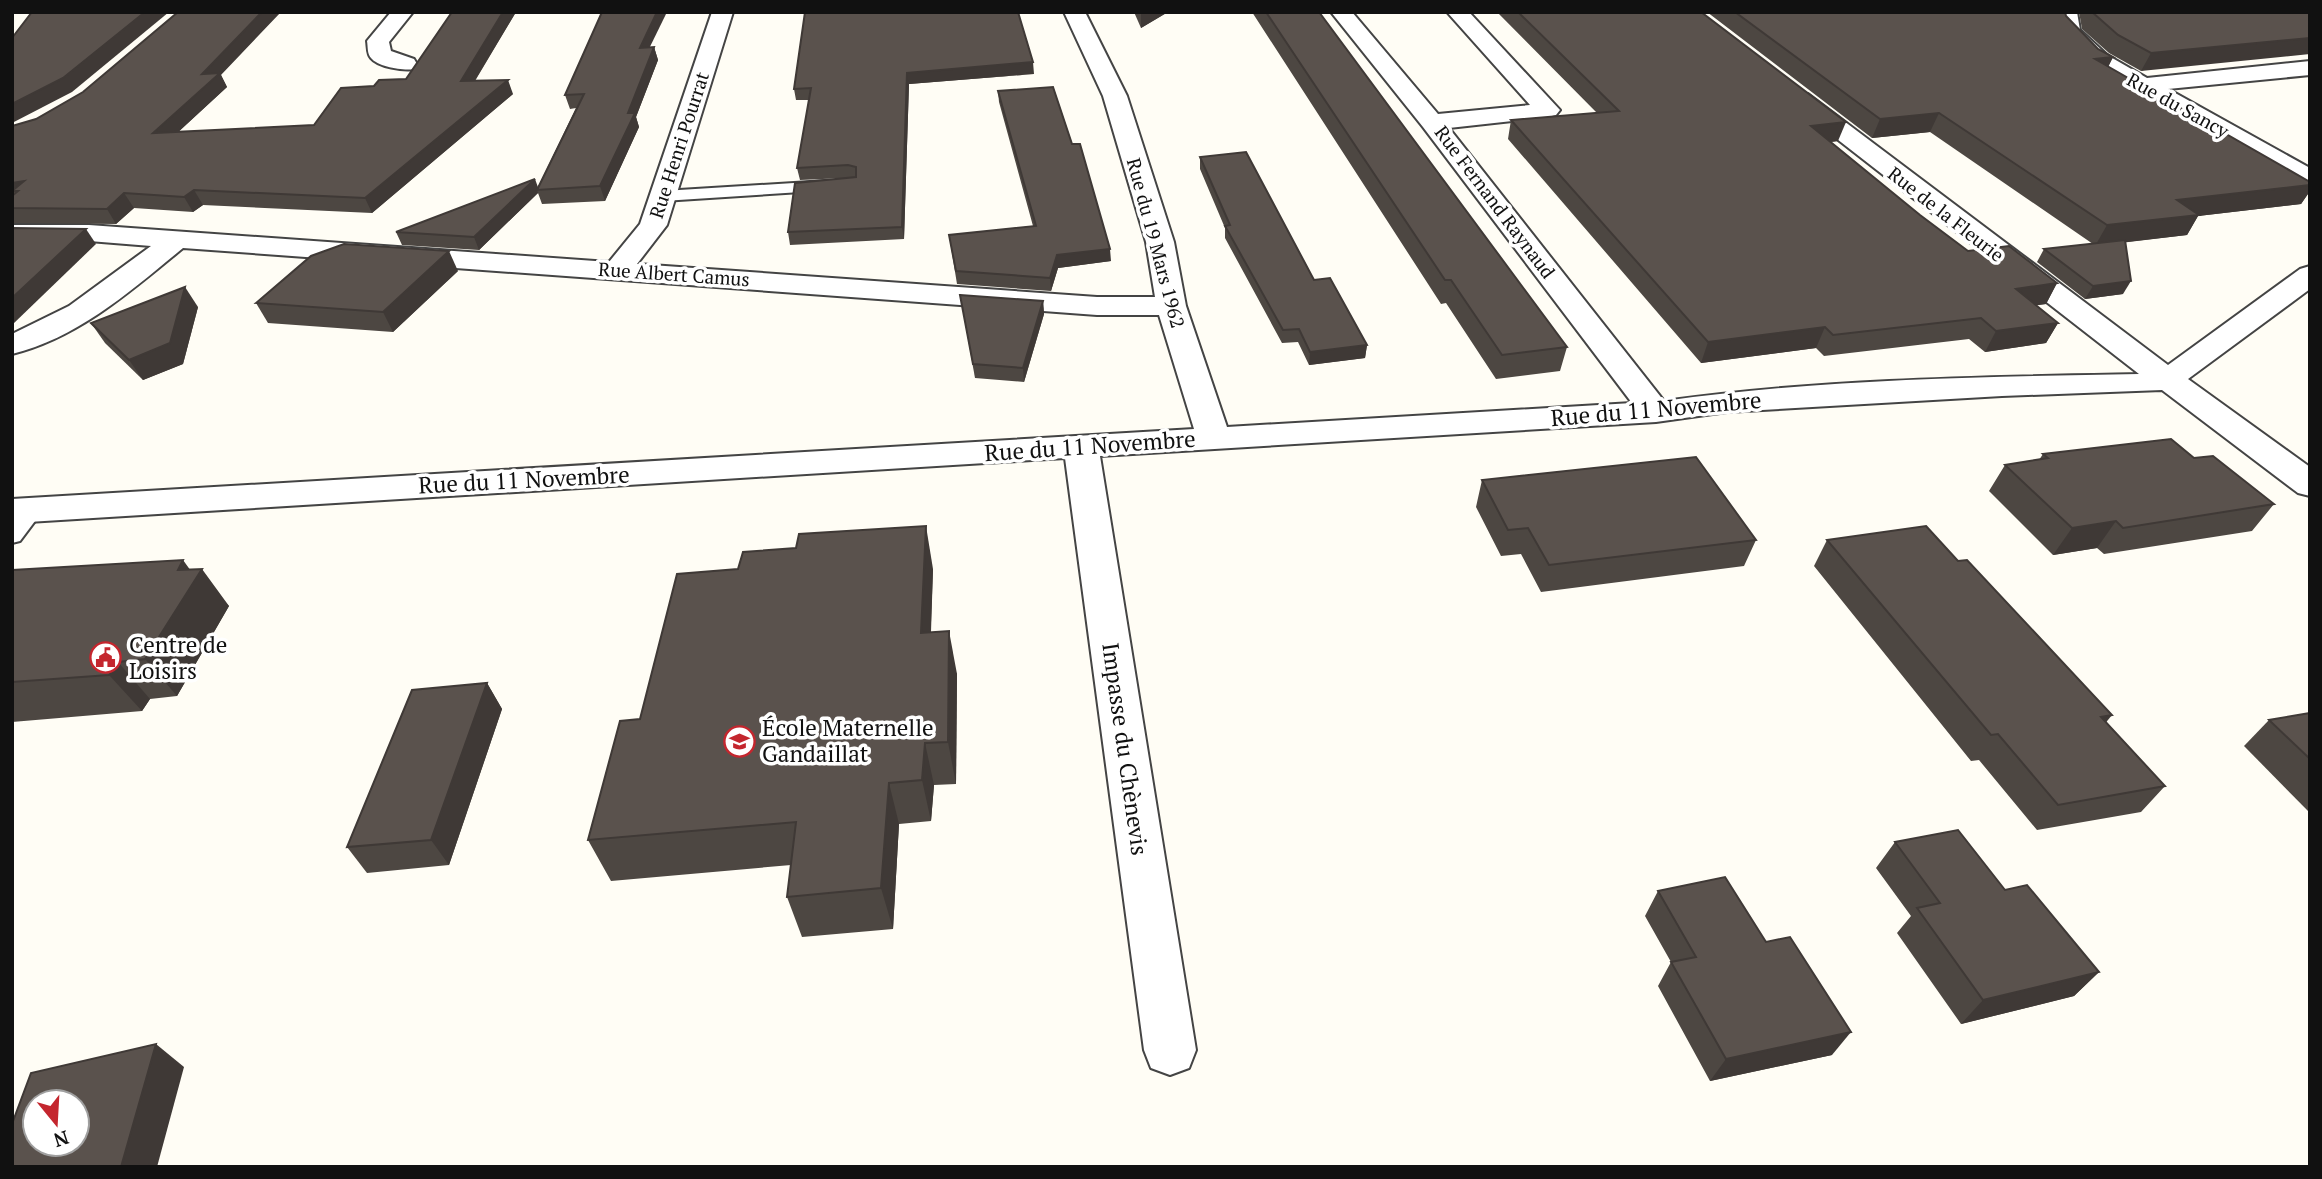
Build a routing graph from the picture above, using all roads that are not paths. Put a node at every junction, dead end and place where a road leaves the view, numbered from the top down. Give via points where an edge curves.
1 (403, 12) edge
2 (723, 12) edge
3 (1074, 12) edge
4 (1341, 12) edge
5 (1457, 12) edge
6 (2066, 12) edge
7 (406, 64) dead end
8 (2310, 68) edge
9 (1781, 83) edge
10 (2143, 85) junction
11 (1432, 122) junction
12 (2310, 179) edge
13 (850, 185) edge
14 (663, 196) junction
15 (12, 233) edge
16 (177, 239) junction
17 (618, 270) junction
18 (2310, 275) edge
19 (1171, 306) junction
20 (12, 345) edge
21 (2167, 378) junction
22 (1656, 412) junction
23 (1213, 438) junction
24 (1081, 447) junction
25 (2310, 485) edge
26 (23, 510) edge
27 (12, 535) edge
28 (1170, 1050) dead end

1 - 7 street via 378,41 380,55
2 - 14 street, Rue Henri Pourrat
3 - 19 street, Rue du 19 Mars 1962 via 1115,96 1160,242
4 - 11 street
5 - 11 street, Rue Fernand Raynaud via 1548,110
6 - 10 street, Rue du Sancy via 2070,33 2080,45
8 - 10 street
9 - 21 street, Rue de la Fleurie via 1917,192
10 - 12 street, Rue du Sancy
11 - 22 street, Rue Fernand Raynaud
13 - 14 lane
14 - 17 street, Rue Henri Pourrat via 653,225
15 - 16 street, Rue Albert Camus
16 - 17 street, Rue Albert Camus
16 - 20 street via 80,315
17 - 19 street, Rue Albert Camus via 1097,306
18 - 21 street
19 - 23 street, Rue du 19 Mars 1962
21 - 22 street, Rue du 11 Novembre via 2153,383 2002,386 1727,402
21 - 25 street, Rue de la Fleurie
22 - 23 street, Rue du 11 Novembre
23 - 24 street, Rue du 11 Novembre
24 - 26 street, Rue du 11 Novembre
24 - 28 street, Impasse du Chènevis
26 - 27 lane

